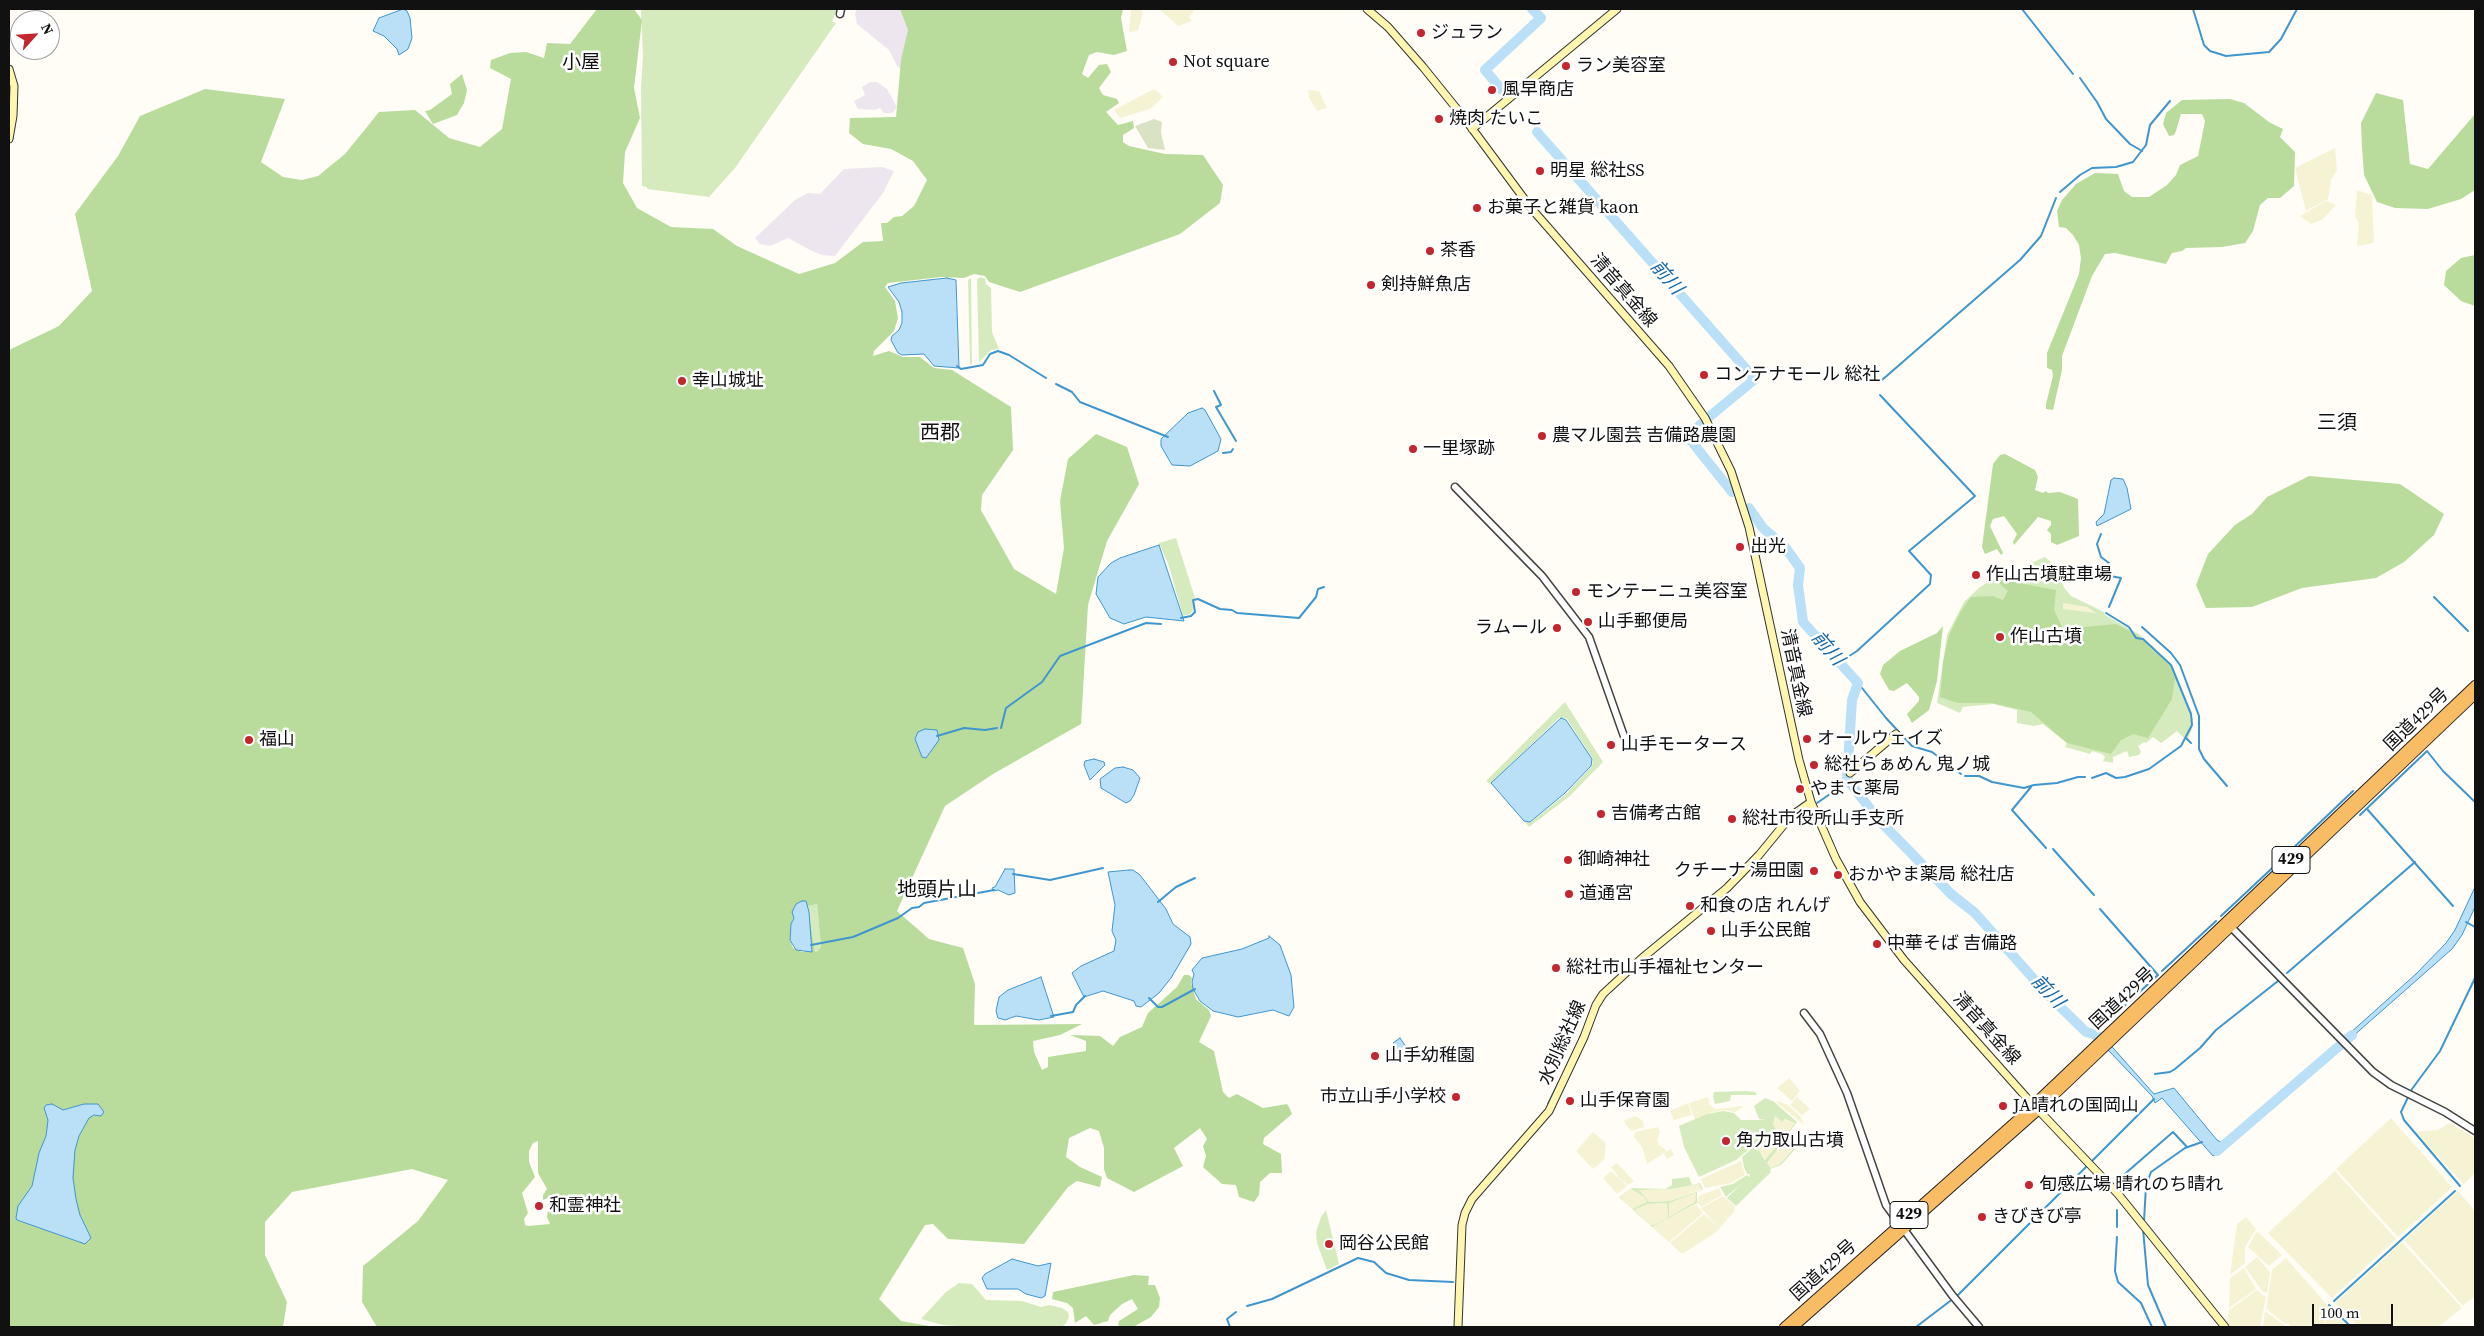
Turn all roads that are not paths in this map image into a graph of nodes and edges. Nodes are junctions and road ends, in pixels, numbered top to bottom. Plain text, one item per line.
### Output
1 (1367, 9) edge
2 (1617, 9) edge
3 (9, 69) edge
4 (1472, 129) junction
5 (9, 139) edge
6 (1455, 487) dead end
7 (2475, 685) edge
8 (2475, 695) edge
9 (1896, 734) dead end
10 (1626, 742) dead end
11 (1850, 773) dead end
12 (1811, 802) junction
13 (2232, 928) junction
14 (1804, 1013) dead end
15 (2109, 1038) junction
16 (2098, 1048) junction
17 (2032, 1103) junction
18 (2039, 1110) junction
19 (2475, 1132) edge
20 (1899, 1224) junction
21 (1904, 1231) junction
22 (1458, 1327) edge
23 (1784, 1327) edge
24 (1794, 1327) edge
25 (1979, 1327) edge
26 (2225, 1327) edge

1 - 4 main road, 清音真金線
2 - 4 main road
3 - 5 main road
4 - 12 main road, 清音真金線
6 - 10 street
7 - 15 highway, 国道429号 / 429
8 - 13 highway, 国道429号 / 429
9 - 11 main road
12 - 17 main road, 清音真金線
12 - 22 main road, 水別総社線
13 - 15 highway, 国道429号 / 429
13 - 19 street
14 - 20 street
15 - 16 highway, 国道429号 / 429
16 - 17 highway, 国道429号 / 429
16 - 18 highway, 国道429号 / 429
17 - 18 main road, 清音真金線
17 - 20 highway, 国道429号 / 429
18 - 21 highway, 国道429号 / 429
18 - 26 main road, 清音真金線
20 - 21 street
20 - 23 highway, 国道429号 / 429
21 - 24 highway, 国道429号 / 429
21 - 25 street

